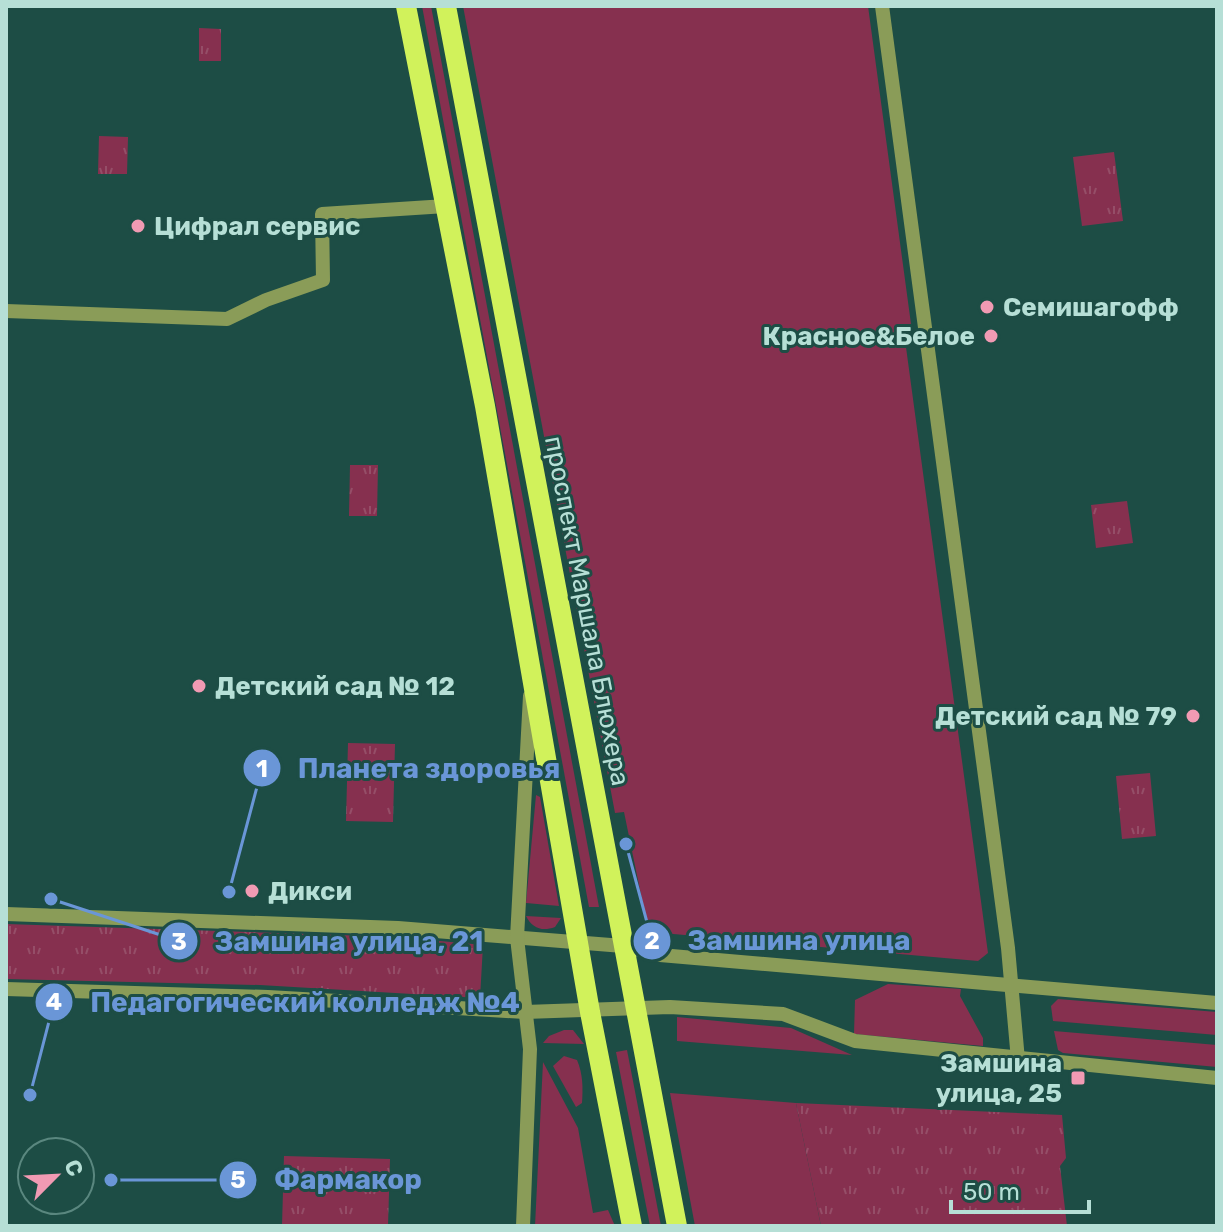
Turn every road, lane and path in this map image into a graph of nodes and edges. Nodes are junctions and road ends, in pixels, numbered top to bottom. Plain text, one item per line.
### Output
1 (406, 6) edge
2 (446, 6) edge
3 (882, 6) edge
4 (446, 206) junction
5 (6, 311) edge
6 (532, 669) junction
7 (6, 914) edge
8 (517, 938) junction
9 (579, 944) junction
10 (623, 946) junction
11 (1013, 985) junction
12 (6, 989) edge
13 (1217, 1003) edge
14 (633, 1007) junction
15 (525, 1012) junction
16 (590, 1012) junction
17 (1018, 1060) junction
18 (1217, 1078) edge
19 (523, 1226) edge
20 (632, 1226) edge
21 (677, 1226) edge

1 - 4 main road
2 - 10 main road, проспект Маршала Блюхера
3 - 11 street
4 - 5 street
4 - 6 main road
6 - 8 street
6 - 9 main road
7 - 8 street
8 - 9 street
8 - 15 street
9 - 10 street
9 - 16 main road
10 - 11 street
10 - 14 main road, проспект Маршала Блюхера
11 - 13 street
11 - 17 street
12 - 15 street
14 - 16 street
14 - 17 street
14 - 21 main road, проспект Маршала Блюхера
15 - 16 street
15 - 19 street
16 - 20 main road
17 - 18 street

